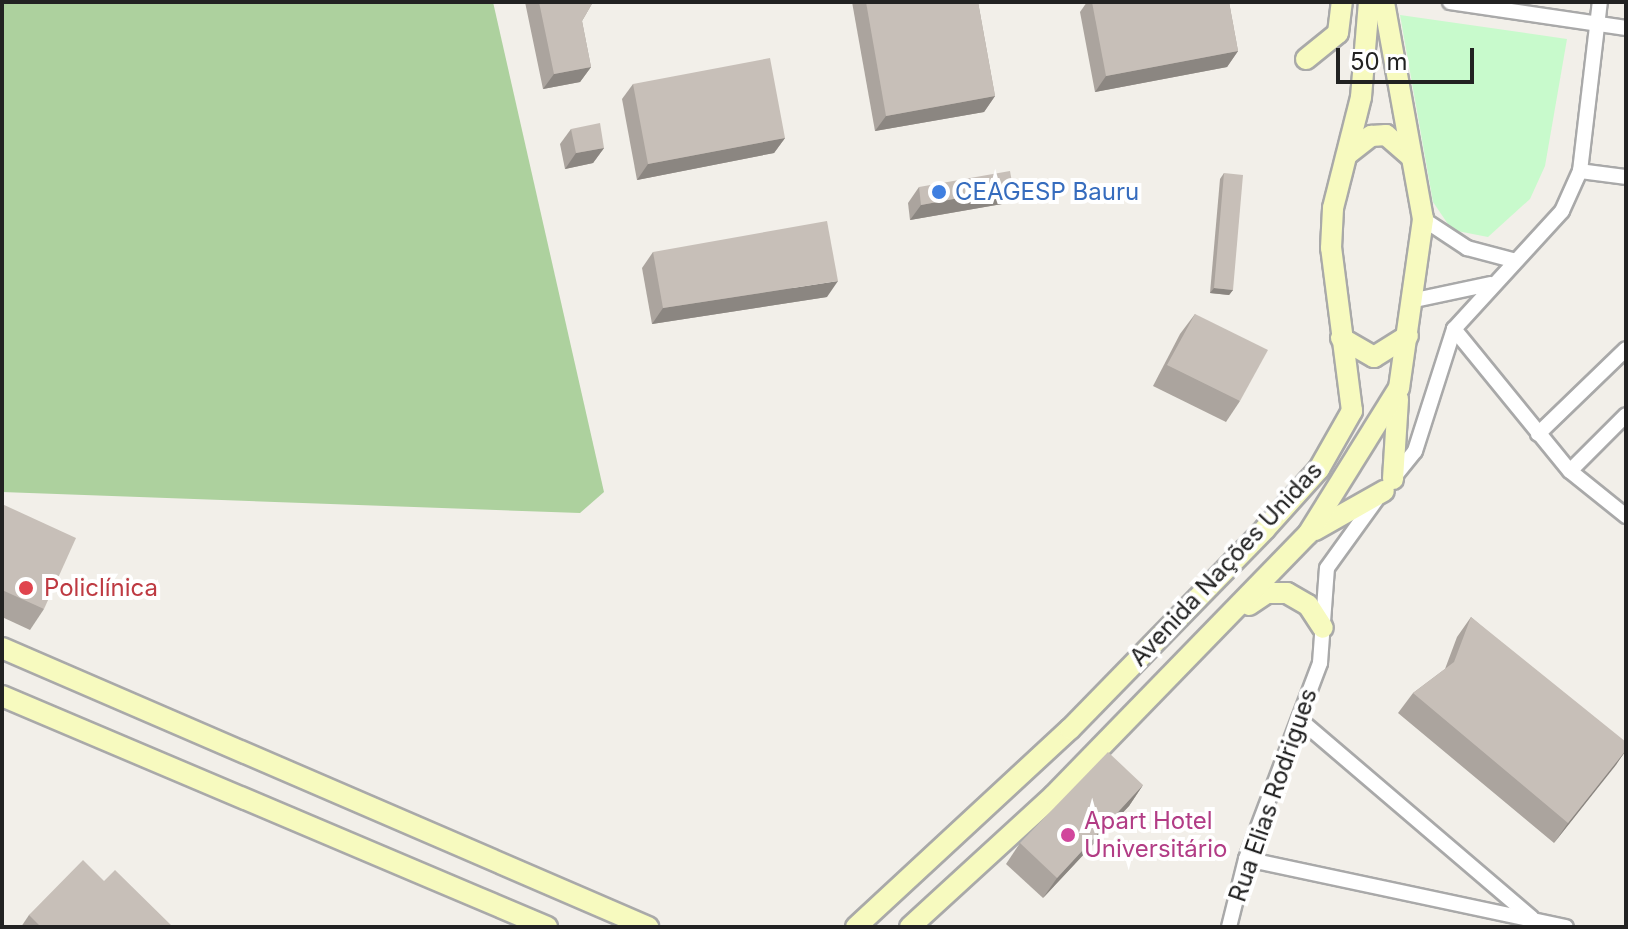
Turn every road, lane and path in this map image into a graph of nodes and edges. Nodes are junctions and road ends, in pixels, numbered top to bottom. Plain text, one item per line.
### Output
1 (1342, 2) edge
2 (1369, 2) edge
3 (1384, 2) edge
4 (1450, 2) edge
5 (1600, 2) edge
6 (1596, 23) junction
7 (1626, 28) edge
8 (1306, 59) dead end
9 (1349, 153) junction
10 (1580, 171) junction
11 (1626, 177) edge
12 (1420, 192) junction
13 (1423, 219) junction
14 (1512, 260) junction
15 (1490, 284) junction
16 (1415, 300) junction
17 (1454, 329) junction
18 (1408, 336) junction
19 (1341, 338) junction
20 (1626, 349) edge
21 (1399, 388) junction
22 (1626, 415) edge
23 (1538, 434) junction
24 (1570, 471) junction
25 (1388, 485) junction
26 (1626, 516) edge
27 (1308, 534) junction
28 (1222, 622) junction
29 (1323, 628) junction
30 (2, 648) edge
31 (2, 696) edge
32 (1299, 719) junction
33 (1246, 859) junction
34 (1535, 920) junction
35 (547, 927) edge
36 (648, 927) edge
37 (856, 927) edge
38 (910, 927) edge
39 (1229, 927) edge
40 (1566, 927) edge

1 - 8 main road
2 - 9 main road, Avenida Nações Unidas
3 - 12 main road, Avenida Nações Unidas
4 - 6 street
5 - 6 street
6 - 7 street
6 - 10 street
9 - 12 main road
9 - 19 main road, Avenida Nações Unidas
10 - 11 street
10 - 14 street
12 - 13 main road, Avenida Nações Unidas
13 - 14 street
13 - 16 main road, Avenida Nações Unidas
14 - 15 street
15 - 16 street
15 - 17 street
16 - 18 main road, Avenida Nações Unidas
17 - 23 street
17 - 25 street, Rua Elias Rodrigues
18 - 19 main road
18 - 21 main road, Avenida Nações Unidas
19 - 37 main road, Avenida Nações Unidas
20 - 23 street
21 - 25 main road
21 - 27 main road, Avenida Nações Unidas
22 - 24 street
23 - 24 street
24 - 26 street
25 - 27 main road
25 - 29 street, Rua Elias Rodrigues
27 - 28 main road, Avenida Nações Unidas
28 - 29 main road
28 - 38 main road, Avenida Nações Unidas
29 - 32 street, Rua Elias Rodrigues
30 - 36 main road
31 - 35 main road
32 - 33 street, Rua Elias Rodrigues
32 - 34 street
33 - 34 street
33 - 39 street, Rua Elias Rodrigues
34 - 40 street

